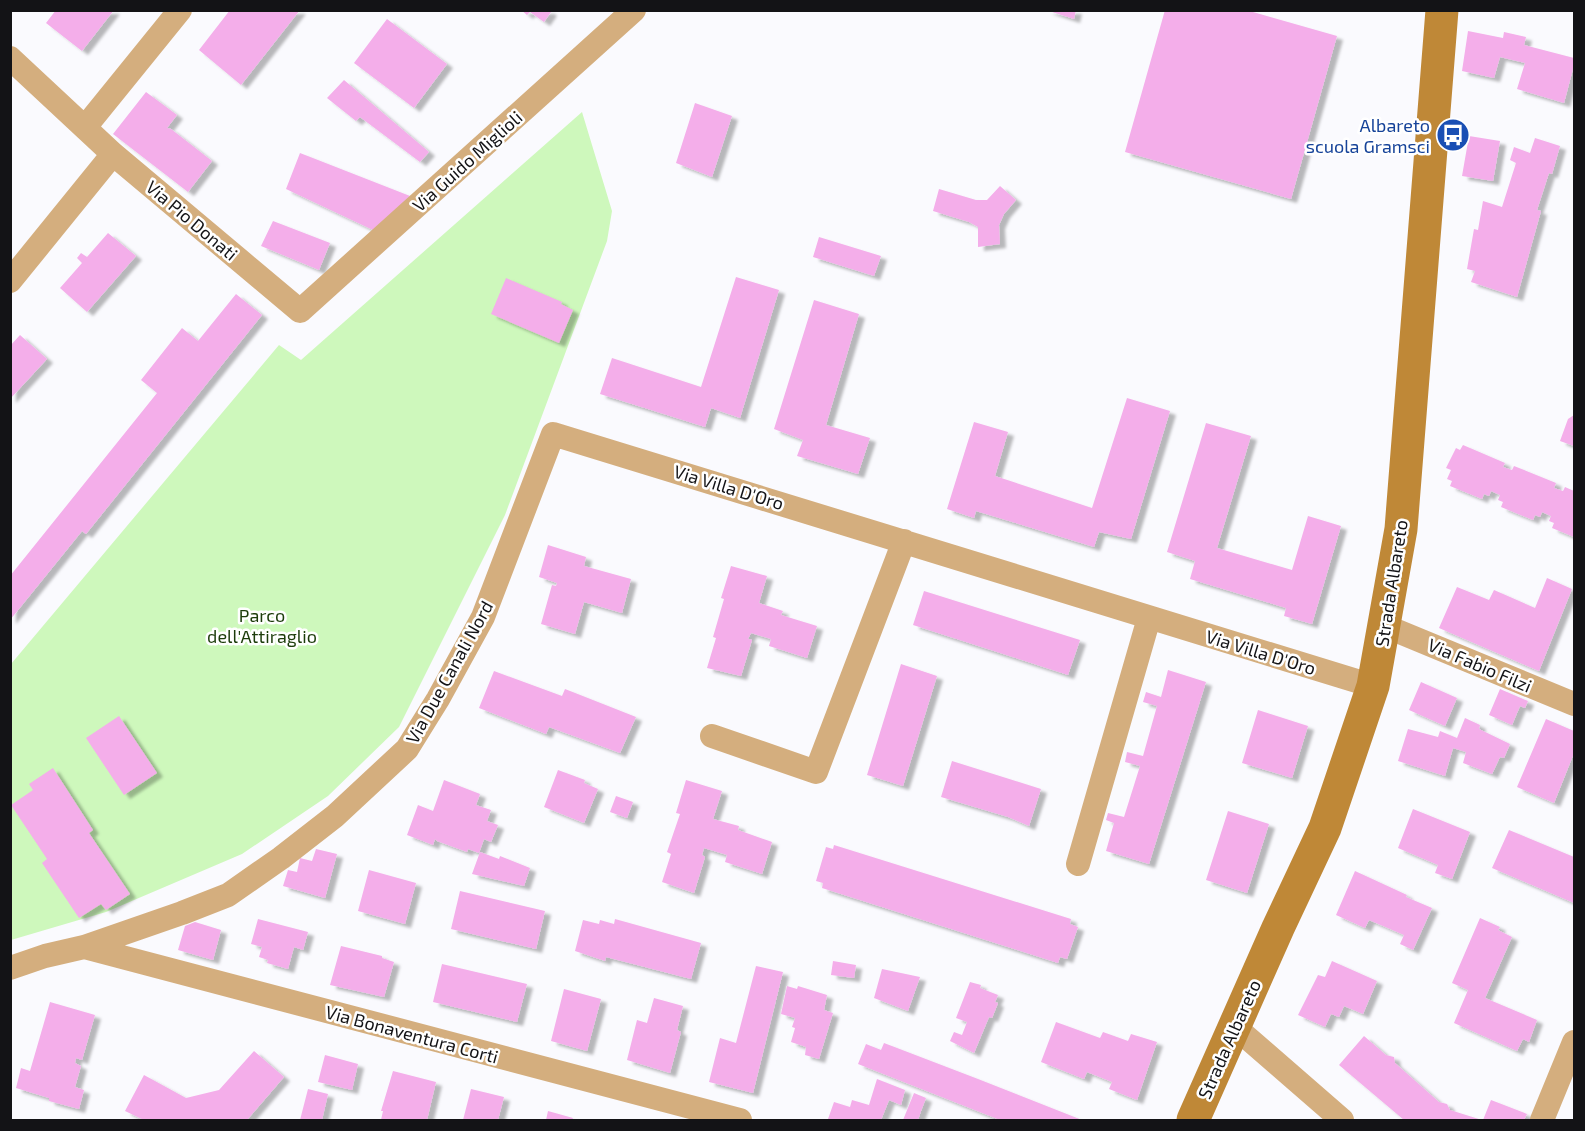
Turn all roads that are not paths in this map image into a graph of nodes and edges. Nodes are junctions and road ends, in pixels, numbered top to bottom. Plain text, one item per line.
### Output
1 (180, 10) edge
2 (634, 10) edge
3 (1442, 10) edge
4 (10, 58) edge
5 (86, 126) junction
6 (114, 154) junction
7 (10, 281) edge
8 (300, 311) joint
9 (553, 434) joint
10 (904, 540) junction
11 (1149, 618) junction
12 (1385, 626) junction
13 (1373, 686) junction
14 (1575, 704) edge
15 (712, 736) dead end
16 (1078, 864) dead end
17 (84, 947) junction
18 (10, 968) edge
19 (1235, 1027) junction
20 (1575, 1042) edge
21 (740, 1120) edge
22 (1193, 1120) edge
23 (1342, 1120) edge
24 (1542, 1120) edge

1 - 5 street
2 - 8 street, Via Guido Miglioli
3 - 12 street, Strada Albareto
4 - 5 street, Via Pio Donati
5 - 6 street, Via Pio Donati
6 - 7 street
6 - 8 street, Via Pio Donati
9 - 10 street, Via Villa D'Oro
9 - 17 street, Via Due Canali Nord
10 - 11 street, Via Villa D'Oro
10 - 15 street
11 - 13 street, Via Villa D'Oro
11 - 16 street
12 - 13 street, Strada Albareto
12 - 14 street, Via Fabio Filzi
13 - 19 street, Strada Albareto
17 - 18 street, Via Due Canali Nord
17 - 21 street, Via Bonaventura Corti
19 - 22 street, Strada Albareto
19 - 23 street
20 - 24 street

